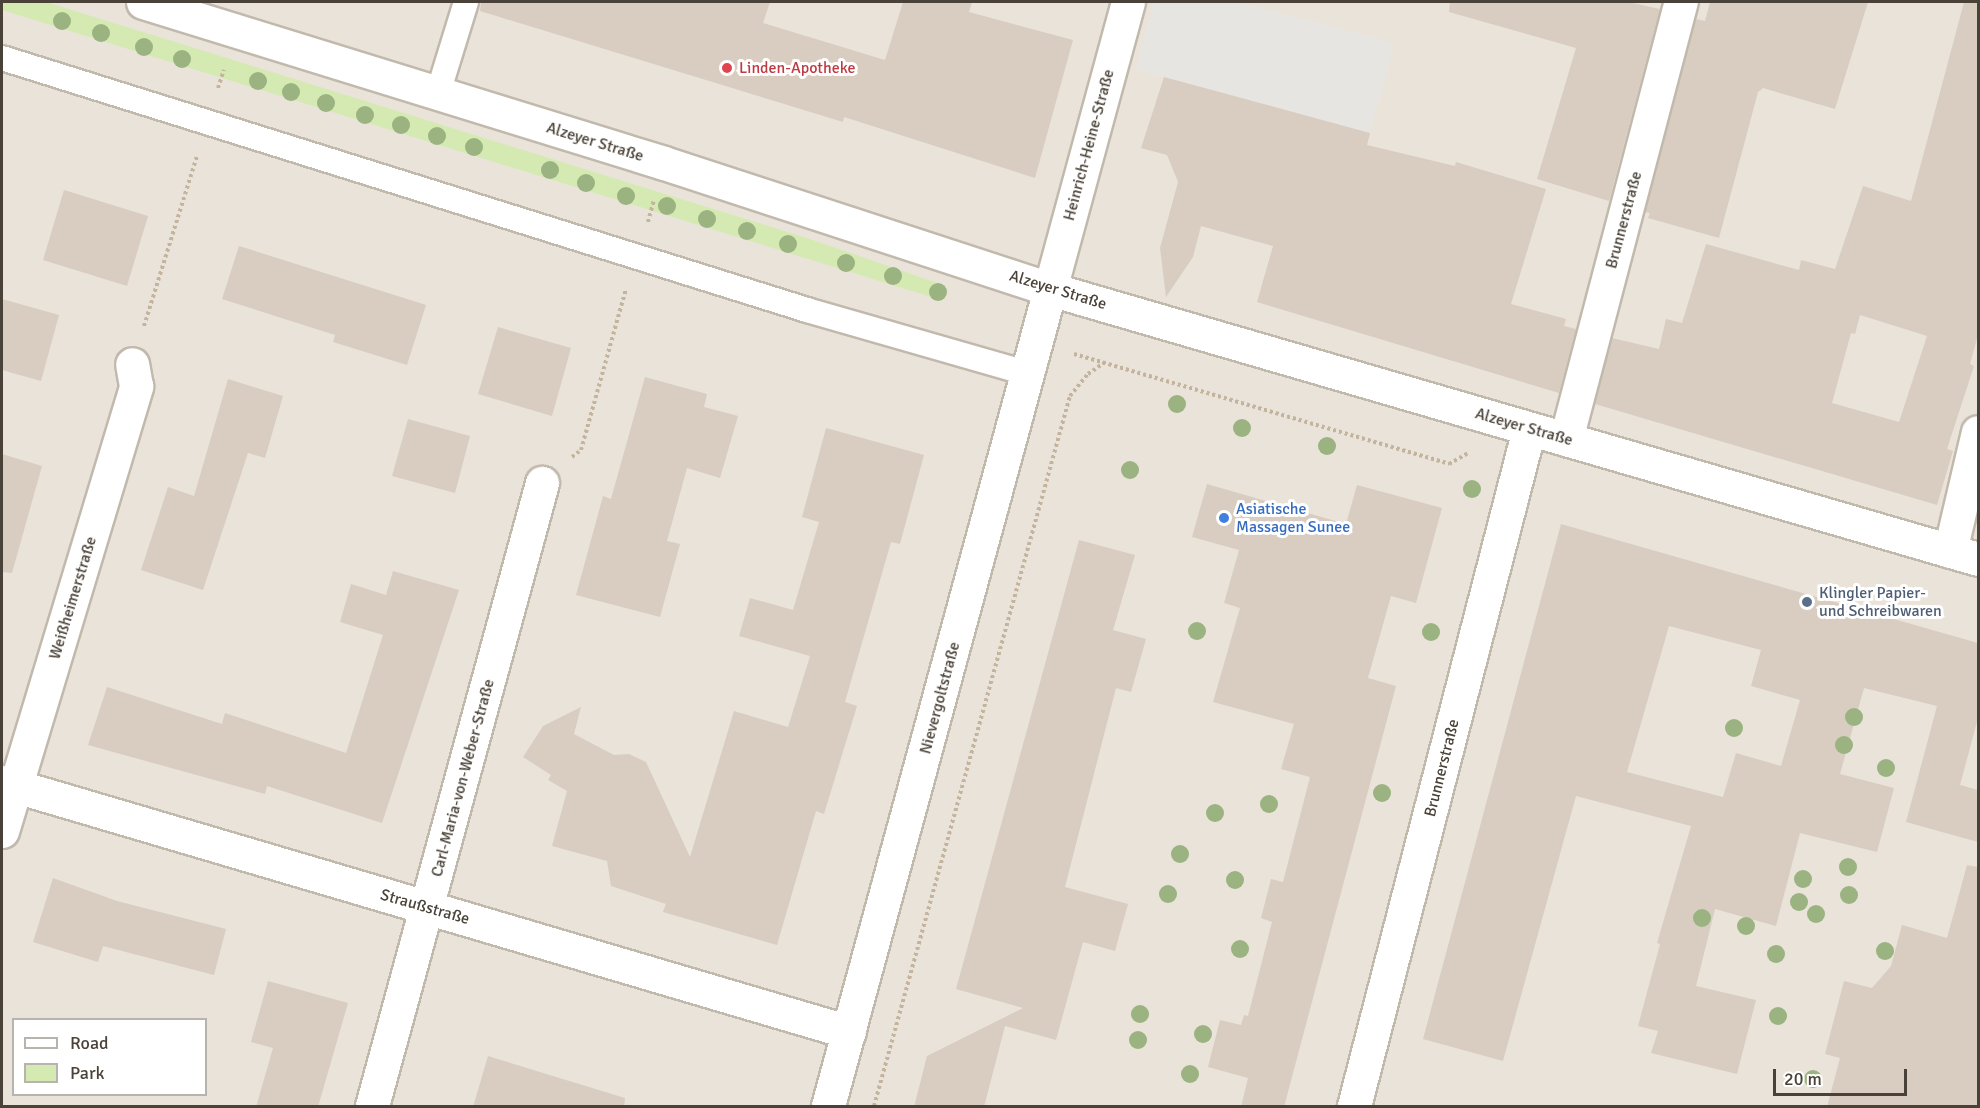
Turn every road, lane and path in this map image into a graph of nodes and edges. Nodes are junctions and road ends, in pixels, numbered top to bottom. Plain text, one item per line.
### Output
1 (143, 2) edge
2 (466, 2) edge
3 (1128, 2) edge
4 (1681, 2) edge
5 (236, 30) junction
6 (2, 58) edge
7 (438, 93) junction
8 (208, 122) junction
9 (664, 164) junction
10 (635, 256) junction
11 (1050, 289) junction
12 (132, 364) joint
13 (1027, 373) junction
14 (1525, 428) junction
15 (1978, 432) edge
16 (1566, 439) junction
17 (542, 483) joint
18 (1964, 555) edge
19 (9, 784) edge
20 (2, 831) edge
21 (428, 907) junction
22 (849, 1032) junction
23 (372, 1107) edge
24 (828, 1107) edge
25 (874, 1107) edge
26 (1354, 1107) edge

1 - 5 street, Alzeyer Straße
2 - 7 lane
3 - 11 street, Heinrich-Heine-Straße
4 - 16 street, Brunnerstraße
5 - 7 street, Alzeyer Straße
5 - 8 path
6 - 8 lane
7 - 9 street, Alzeyer Straße
8 - 10 lane
8 - 12 path
9 - 10 path
9 - 11 street, Alzeyer Straße
10 - 13 lane
10 - 17 path
11 - 13 street, Nievergoltstraße
11 - 14 street, Alzeyer Straße
12 - 19 street, Weißheimerstraße
13 - 22 street, Nievergoltstraße
14 - 16 street, Alzeyer Straße
14 - 25 path
14 - 26 street, Brunnerstraße
15 - 18 street
16 - 18 street, Alzeyer Straße
17 - 21 street, Carl-Maria-von-Weber-Straße
19 - 20 street, Weißheimerstraße
19 - 21 street, Straußstraße
21 - 22 street, Straußstraße
21 - 23 street, Carl-Maria-von-Weber-Straße
22 - 24 street, Nievergoltstraße

